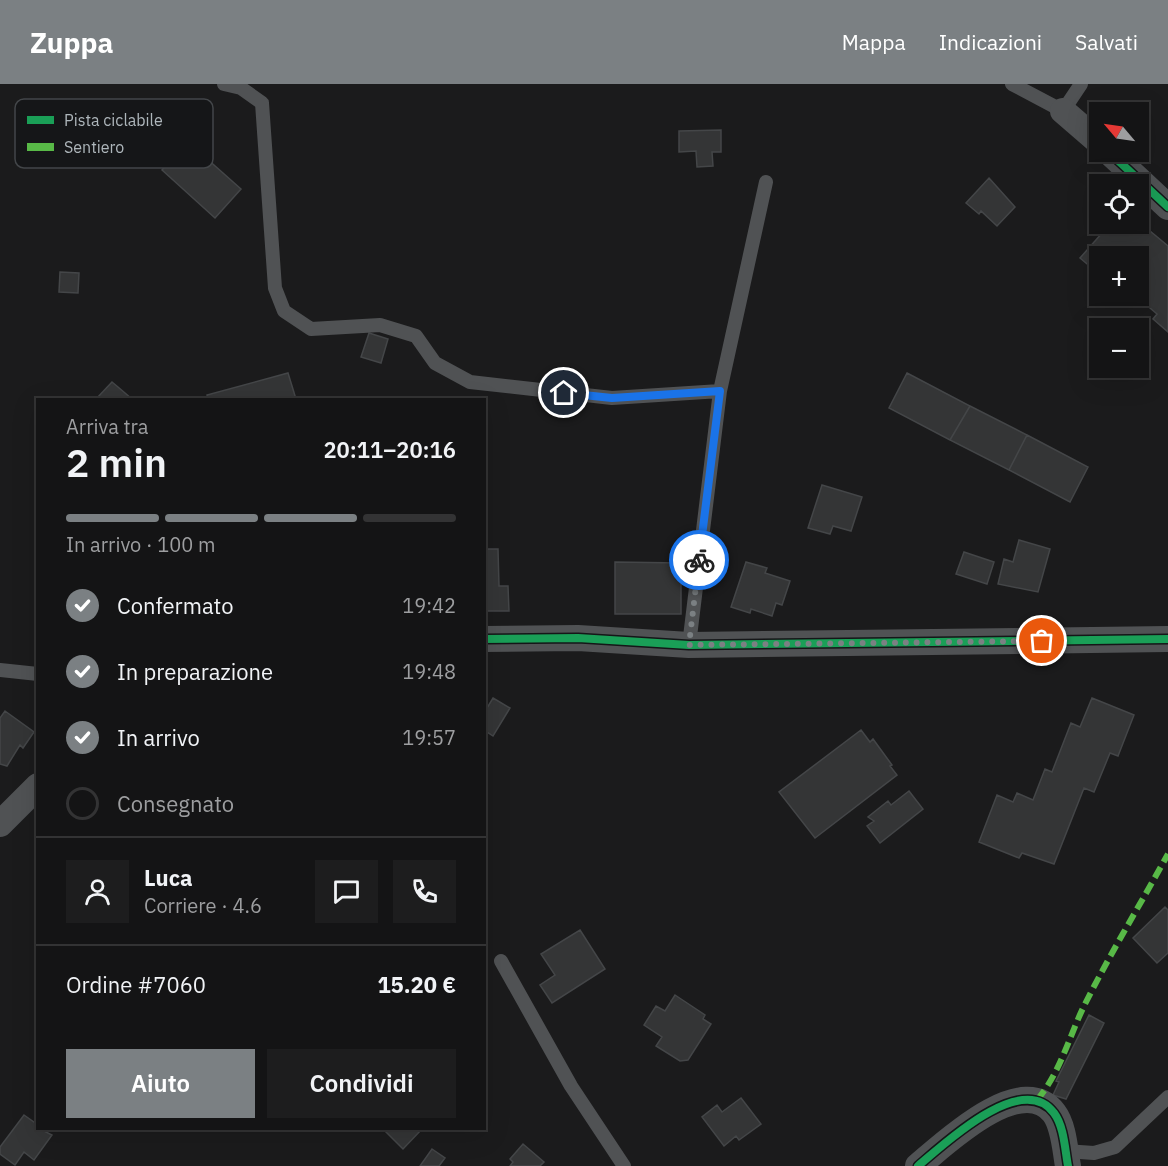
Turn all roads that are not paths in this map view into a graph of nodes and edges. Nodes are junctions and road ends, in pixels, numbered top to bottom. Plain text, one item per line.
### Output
1 (225, 84) edge
2 (1012, 84) edge
3 (1081, 84) edge
4 (1063, 111) junction
5 (1089, 133) edge
6 (1120, 162) edge
7 (766, 182) dead end
8 (1168, 207) edge
9 (720, 391) junction
10 (488, 637) edge
11 (1168, 639) edge
12 (689, 645) junction
13 (0, 670) edge
14 (36, 674) edge
15 (36, 788) edge
16 (0, 824) edge
17 (501, 961) dead end
18 (1168, 1097) edge
19 (1067, 1158) edge
20 (624, 1166) edge
21 (918, 1166) edge

1 - 9 lane
2 - 4 lane
3 - 4 lane
4 - 5 street
6 - 8 street
7 - 9 lane
9 - 12 lane
10 - 12 street
11 - 12 street
13 - 14 lane
15 - 16 street
17 - 20 lane
18 - 19 lane
19 - 21 street

